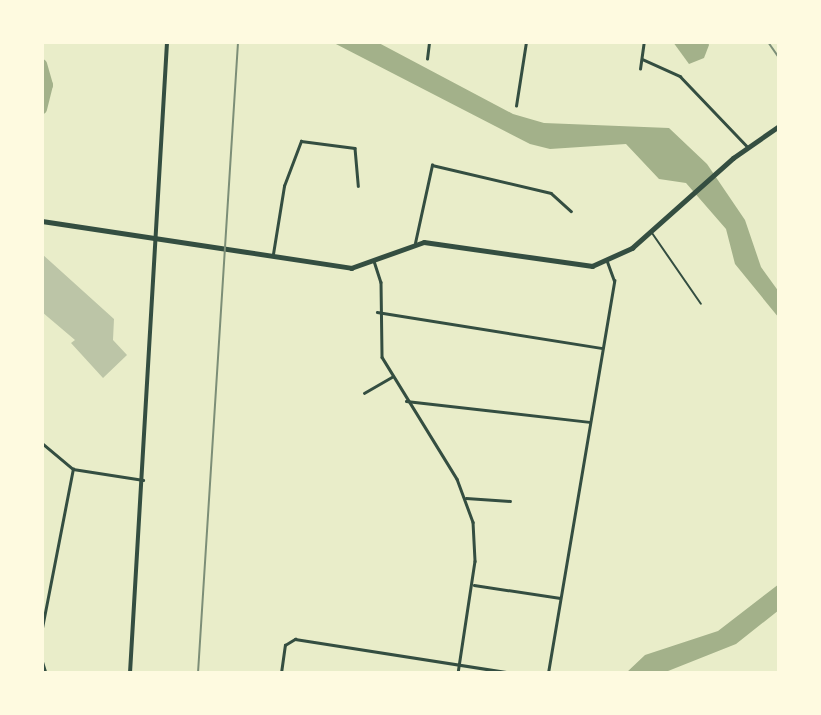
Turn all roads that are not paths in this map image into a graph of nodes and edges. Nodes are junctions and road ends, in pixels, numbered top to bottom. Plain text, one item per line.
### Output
1 (166, 42) edge
2 (429, 42) edge
3 (526, 42) edge
4 (644, 42) edge
5 (427, 59) dead end
6 (642, 59) junction
7 (640, 68) dead end
8 (516, 106) dead end
9 (779, 126) edge
10 (747, 146) junction
11 (358, 186) dead end
12 (571, 211) dead end
13 (42, 221) edge
14 (652, 233) junction
15 (157, 238) junction
16 (415, 243) junction
17 (273, 257) junction
18 (374, 261) junction
19 (607, 262) junction
20 (701, 304) dead end
21 (377, 312) junction
22 (602, 348) junction
23 (392, 377) junction
24 (364, 393) dead end
25 (406, 401) junction
26 (589, 422) junction
27 (42, 443) edge
28 (73, 469) junction
29 (143, 480) junction
30 (466, 498) junction
31 (510, 501) dead end
32 (472, 585) junction
33 (560, 598) junction
34 (42, 628) edge
35 (42, 660) edge
36 (460, 663) junction
37 (46, 673) edge
38 (130, 673) edge
39 (281, 673) edge
40 (458, 673) edge
41 (512, 673) edge
42 (548, 673) edge

1 - 15 street
2 - 5 street
3 - 8 street
4 - 6 street
6 - 7 street
6 - 10 street
9 - 10 main road
10 - 14 main road
11 - 17 street
12 - 16 street
13 - 15 main road
14 - 19 main road
14 - 20 lane
15 - 17 main road
15 - 29 street
16 - 18 main road
16 - 19 main road
17 - 18 main road
18 - 21 street
19 - 22 street
21 - 22 street
21 - 23 street
22 - 26 street
23 - 24 street
23 - 25 street
25 - 26 street
25 - 30 street
26 - 33 street
27 - 28 street
28 - 29 street
28 - 34 street
29 - 38 street
30 - 31 street
30 - 32 street
32 - 33 street
32 - 36 street
33 - 42 street
35 - 37 street
36 - 39 street
36 - 40 street
36 - 41 street

